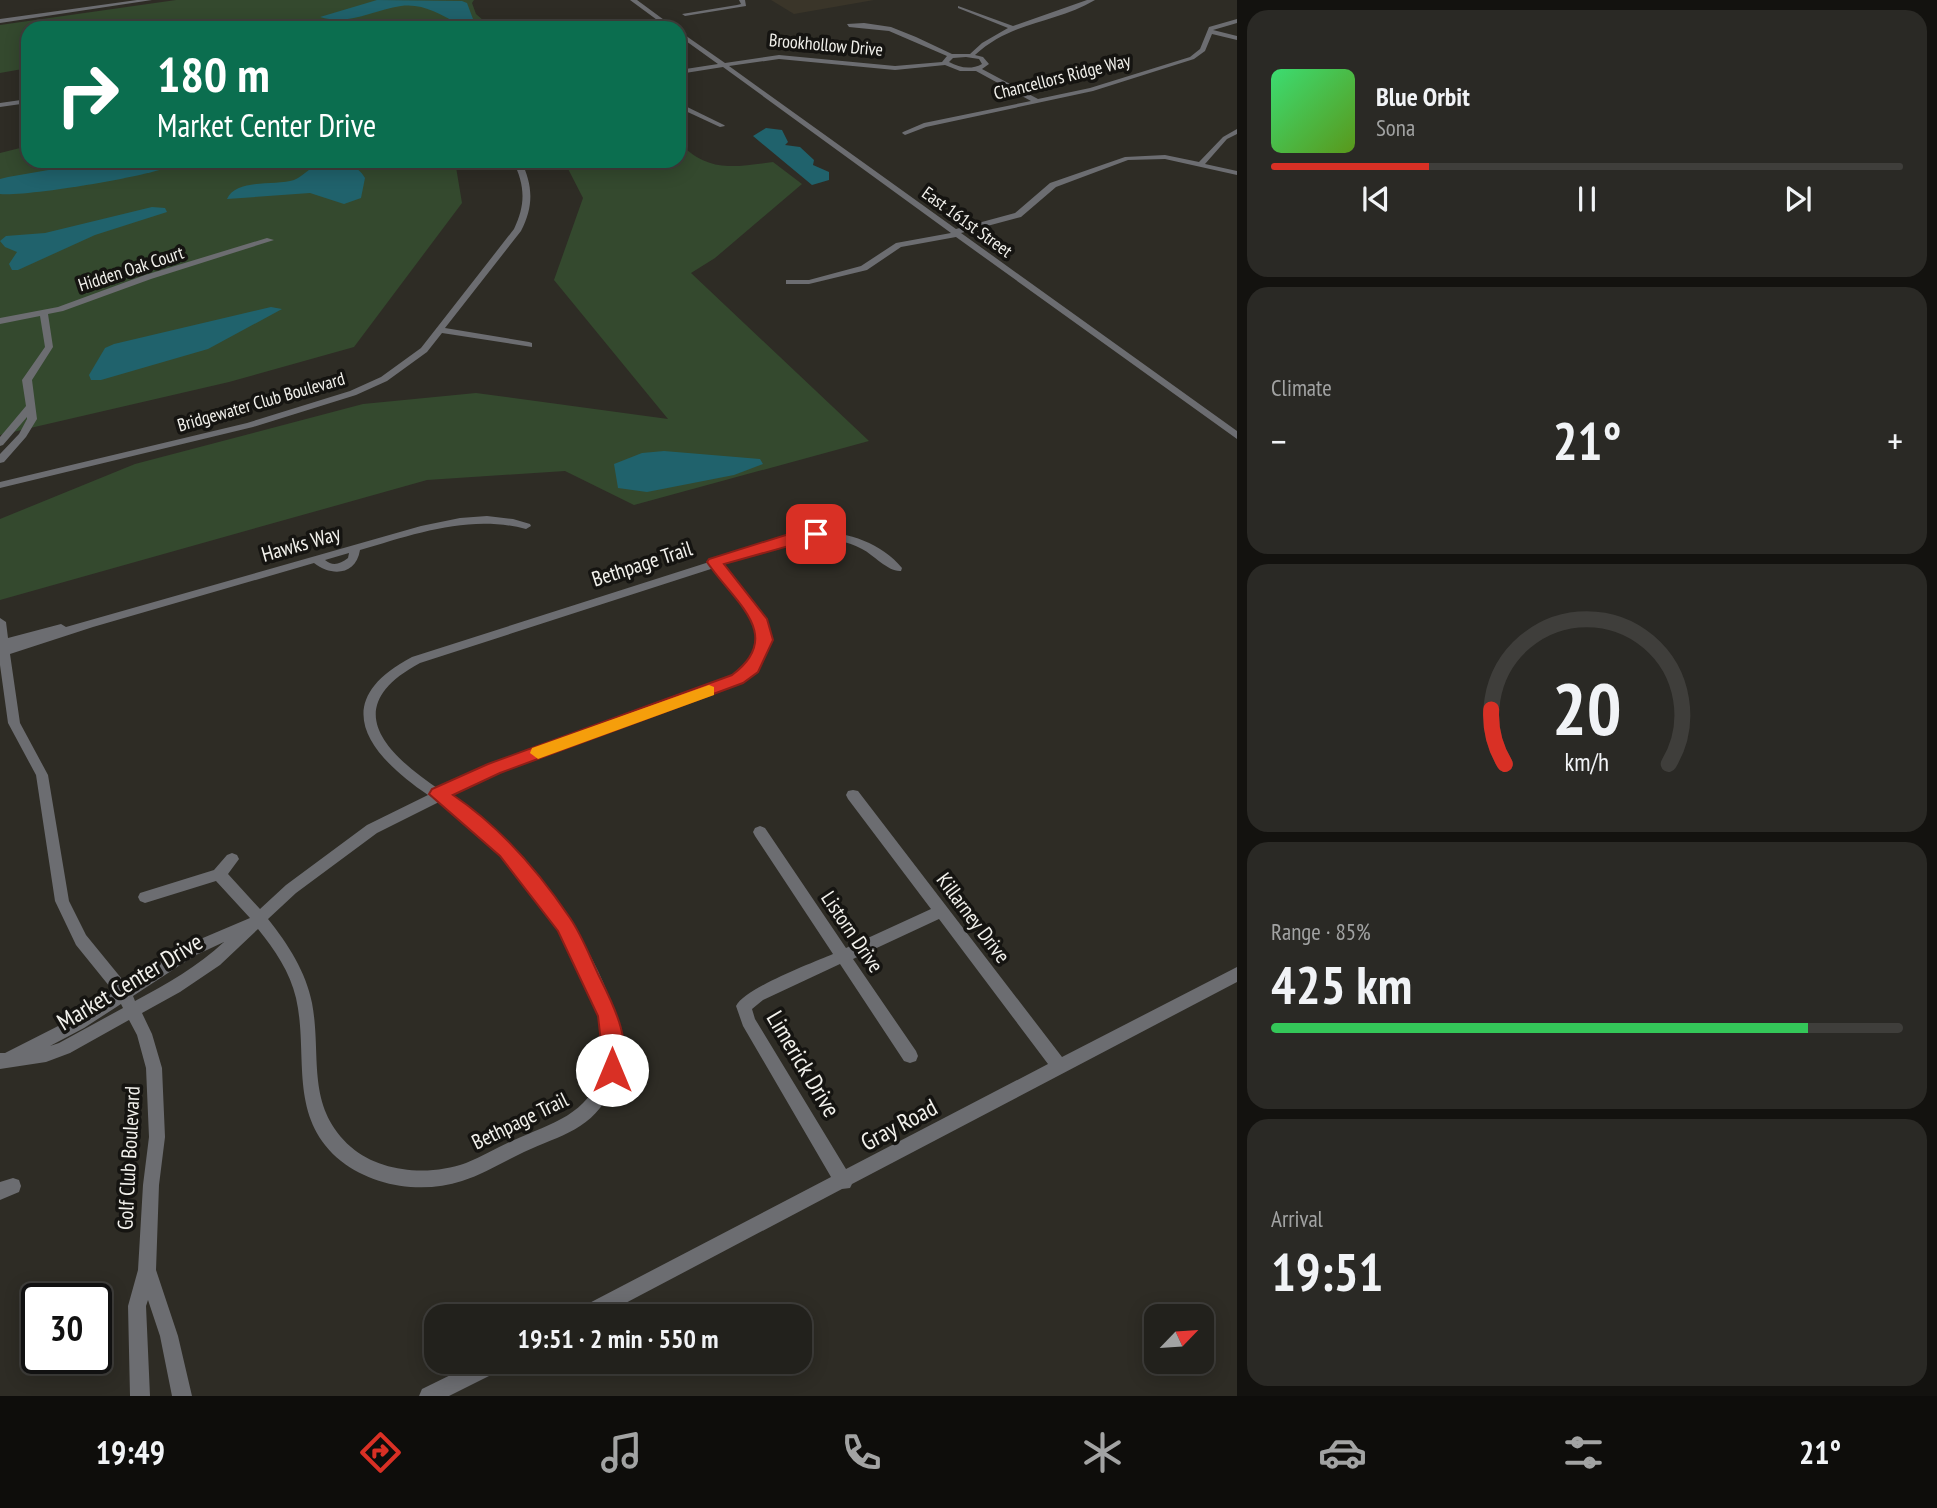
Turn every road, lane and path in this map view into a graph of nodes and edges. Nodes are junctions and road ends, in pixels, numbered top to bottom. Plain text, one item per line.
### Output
1 (149, 0) edge
2 (633, 0) edge
3 (742, 0) edge
4 (1092, 0) edge
5 (1063, 4) dead end
6 (960, 7) dead end
7 (1072, 7) junction
8 (685, 14) dead end
9 (0, 21) edge
10 (662, 21) edge
11 (1237, 21) edge
12 (849, 25) dead end
13 (1013, 28) junction
14 (1237, 28) edge
15 (1212, 32) junction
16 (686, 38) edge
17 (1237, 38) edge
18 (971, 55) junction
19 (951, 56) junction
20 (720, 62) junction
21 (946, 64) junction
22 (686, 65) edge
23 (933, 65) joint
24 (978, 69) junction
25 (686, 70) edge
26 (1037, 101) junction
27 (21, 102) edge
28 (0, 105) edge
29 (686, 109) edge
30 (722, 125) dead end
31 (1237, 131) edge
32 (905, 133) dead end
33 (1200, 164) junction
34 (521, 168) edge
35 (1237, 173) edge
36 (955, 232) junction
37 (270, 240) dead end
38 (789, 282) dead end
39 (44, 313) junction
40 (0, 321) edge
41 (439, 330) junction
42 (529, 345) dead end
43 (1237, 436) edge
44 (4, 443) edge
45 (0, 460) edge
46 (0, 485) edge
47 (526, 526) dead end
48 (715, 562) junction
49 (897, 568) dead end
50 (0, 622) edge
51 (2, 648) edge
52 (438, 794) junction
53 (853, 795) dead end
54 (760, 832) dead end
55 (232, 859) dead end
56 (219, 874) junction
57 (145, 897) dead end
58 (942, 911) junction
59 (259, 918) junction
60 (842, 956) junction
61 (177, 958) junction
62 (1237, 974) edge
63 (189, 977) junction
64 (123, 992) junction
65 (133, 1010) junction
66 (910, 1056) dead end
67 (6, 1060) edge
68 (1060, 1067) junction
69 (844, 1182) junction
70 (147, 1270) junction
71 (605, 1304) edge
72 (472, 1374) edge
73 (140, 1396) edge
74 (183, 1396) edge
75 (429, 1396) edge

1 - 9 street
2 - 10 street
3 - 8 street
4 - 7 street
5 - 7 street
6 - 13 street
7 - 13 street
11 - 15 street, Chancellors Ridge Way
12 - 19 street
13 - 18 street
14 - 15 street
15 - 17 street
15 - 26 street, Chancellors Ridge Way
16 - 20 street, East 161st Street
18 - 19 street
18 - 24 street
19 - 21 street
20 - 22 street
20 - 23 street, Brookhollow Drive
20 - 25 street
20 - 36 street, East 161st Street
21 - 23 street, Brookhollow Drive
21 - 24 street, Brookhollow Drive
24 - 26 street
26 - 32 street, Chancellors Ridge Way
27 - 28 street
29 - 30 street
31 - 33 street
33 - 35 street
33 - 36 street
34 - 41 street, Bridgewater Club Boulevard
36 - 38 street
36 - 43 street, East 161st Street
37 - 39 street, Hidden Oak Court
39 - 40 street, Hidden Oak Court
39 - 44 street
41 - 42 street
41 - 46 street, Bridgewater Club Boulevard
44 - 45 street
47 - 51 street, Hawks Way
48 - 49 street, Bethpage Trail
48 - 52 street, Market Center Drive
48 - 52 street, Bethpage Trail
50 - 51 street, Golf Club Boulevard
51 - 64 street, Golf Club Boulevard
52 - 59 street, Market Center Drive
52 - 59 street, Bethpage Trail
53 - 58 street, Killarney Drive
54 - 60 street, Listorn Drive
55 - 56 street
56 - 57 street
56 - 59 street, Bethpage Trail
58 - 60 street
58 - 68 street, Killarney Drive
59 - 61 street, Market Center Drive
59 - 63 street, Market Center Drive
60 - 66 street, Listorn Drive
60 - 69 street, Limerick Drive
61 - 63 street
61 - 64 street, Market Center Drive
62 - 68 street, Gray Road
63 - 65 street, Market Center Drive
64 - 65 street, Golf Club Boulevard
64 - 67 street, Market Center Drive
65 - 67 street, Market Center Drive
65 - 70 street, Golf Club Boulevard
68 - 69 street, Gray Road
69 - 71 street, Gray Road
70 - 73 street, Golf Club Boulevard
70 - 74 street, Golf Club Boulevard
72 - 75 street

